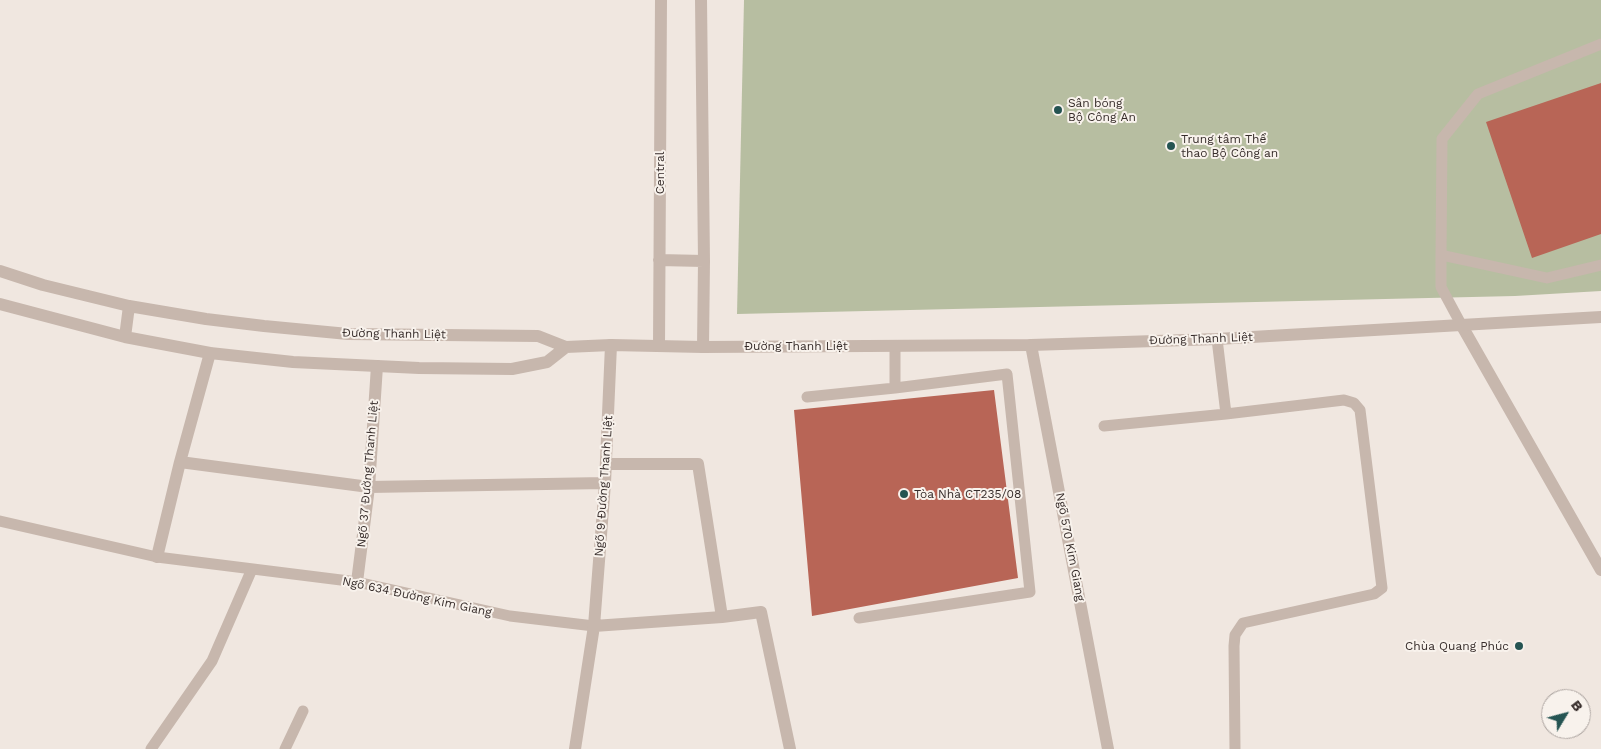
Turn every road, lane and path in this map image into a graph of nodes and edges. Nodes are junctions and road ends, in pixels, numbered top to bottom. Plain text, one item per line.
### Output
1 (661, 0) edge
2 (701, 0) edge
3 (1601, 44) edge
4 (1442, 255) junction
5 (659, 260) junction
6 (704, 261) junction
7 (1601, 264) edge
8 (0, 271) edge
9 (0, 304) edge
10 (129, 306) junction
11 (1601, 317) edge
12 (1462, 326) junction
13 (125, 337) junction
14 (1217, 339) junction
15 (611, 345) junction
16 (659, 345) junction
17 (1031, 345) junction
18 (894, 346) junction
19 (566, 347) junction
20 (703, 347) junction
21 (210, 353) junction
22 (377, 366) junction
23 (895, 388) junction
24 (808, 397) dead end
25 (1226, 414) junction
26 (1104, 426) dead end
27 (180, 462) junction
28 (606, 464) junction
29 (605, 483) junction
30 (369, 487) junction
31 (0, 521) edge
32 (157, 556) junction
33 (252, 569) junction
34 (1601, 570) edge
35 (357, 582) junction
36 (722, 617) junction
37 (859, 618) dead end
38 (594, 626) junction
39 (303, 711) dead end
40 (151, 749) edge
41 (285, 749) edge
42 (575, 749) edge
43 (790, 749) edge
44 (1108, 749) edge
45 (1235, 749) edge

1 - 5 street, Central
2 - 6 street
3 - 4 lane
4 - 7 lane
4 - 12 lane
5 - 6 street
5 - 16 street, Central
6 - 20 street
8 - 10 street, Đường Thanh Liệt
9 - 13 street
10 - 13 street
10 - 19 street, Đường Thanh Liệt
11 - 12 street, Đường Thanh Liệt
12 - 14 street, Đường Thanh Liệt
12 - 34 street
13 - 21 street
14 - 17 street, Đường Thanh Liệt
14 - 25 lane
15 - 16 street, Đường Thanh Liệt
15 - 19 street, Đường Thanh Liệt
15 - 28 street, Ngõ 9 Đường Thanh Liệt
16 - 20 street, Đường Thanh Liệt
17 - 18 street, Đường Thanh Liệt
17 - 44 street, Ngõ 570 Kim Giang
18 - 20 street, Đường Thanh Liệt
18 - 23 lane
19 - 22 street
21 - 22 street
21 - 27 street
22 - 30 street, Ngõ 37 Đường Thanh Liệt
23 - 24 lane
23 - 37 lane
25 - 26 lane
25 - 45 lane
27 - 30 street
27 - 32 street
28 - 29 street, Ngõ 9 Đường Thanh Liệt
28 - 36 street
29 - 30 street
29 - 38 street, Ngõ 9 Đường Thanh Liệt
30 - 35 street, Ngõ 37 Đường Thanh Liệt
31 - 32 lane, Ngõ 634 Đường Kim Giang
32 - 33 lane, Ngõ 634 Đường Kim Giang
33 - 35 lane, Ngõ 634 Đường Kim Giang
33 - 40 lane
35 - 38 lane, Ngõ 634 Đường Kim Giang
36 - 38 street
36 - 43 street
38 - 42 street
39 - 41 lane

